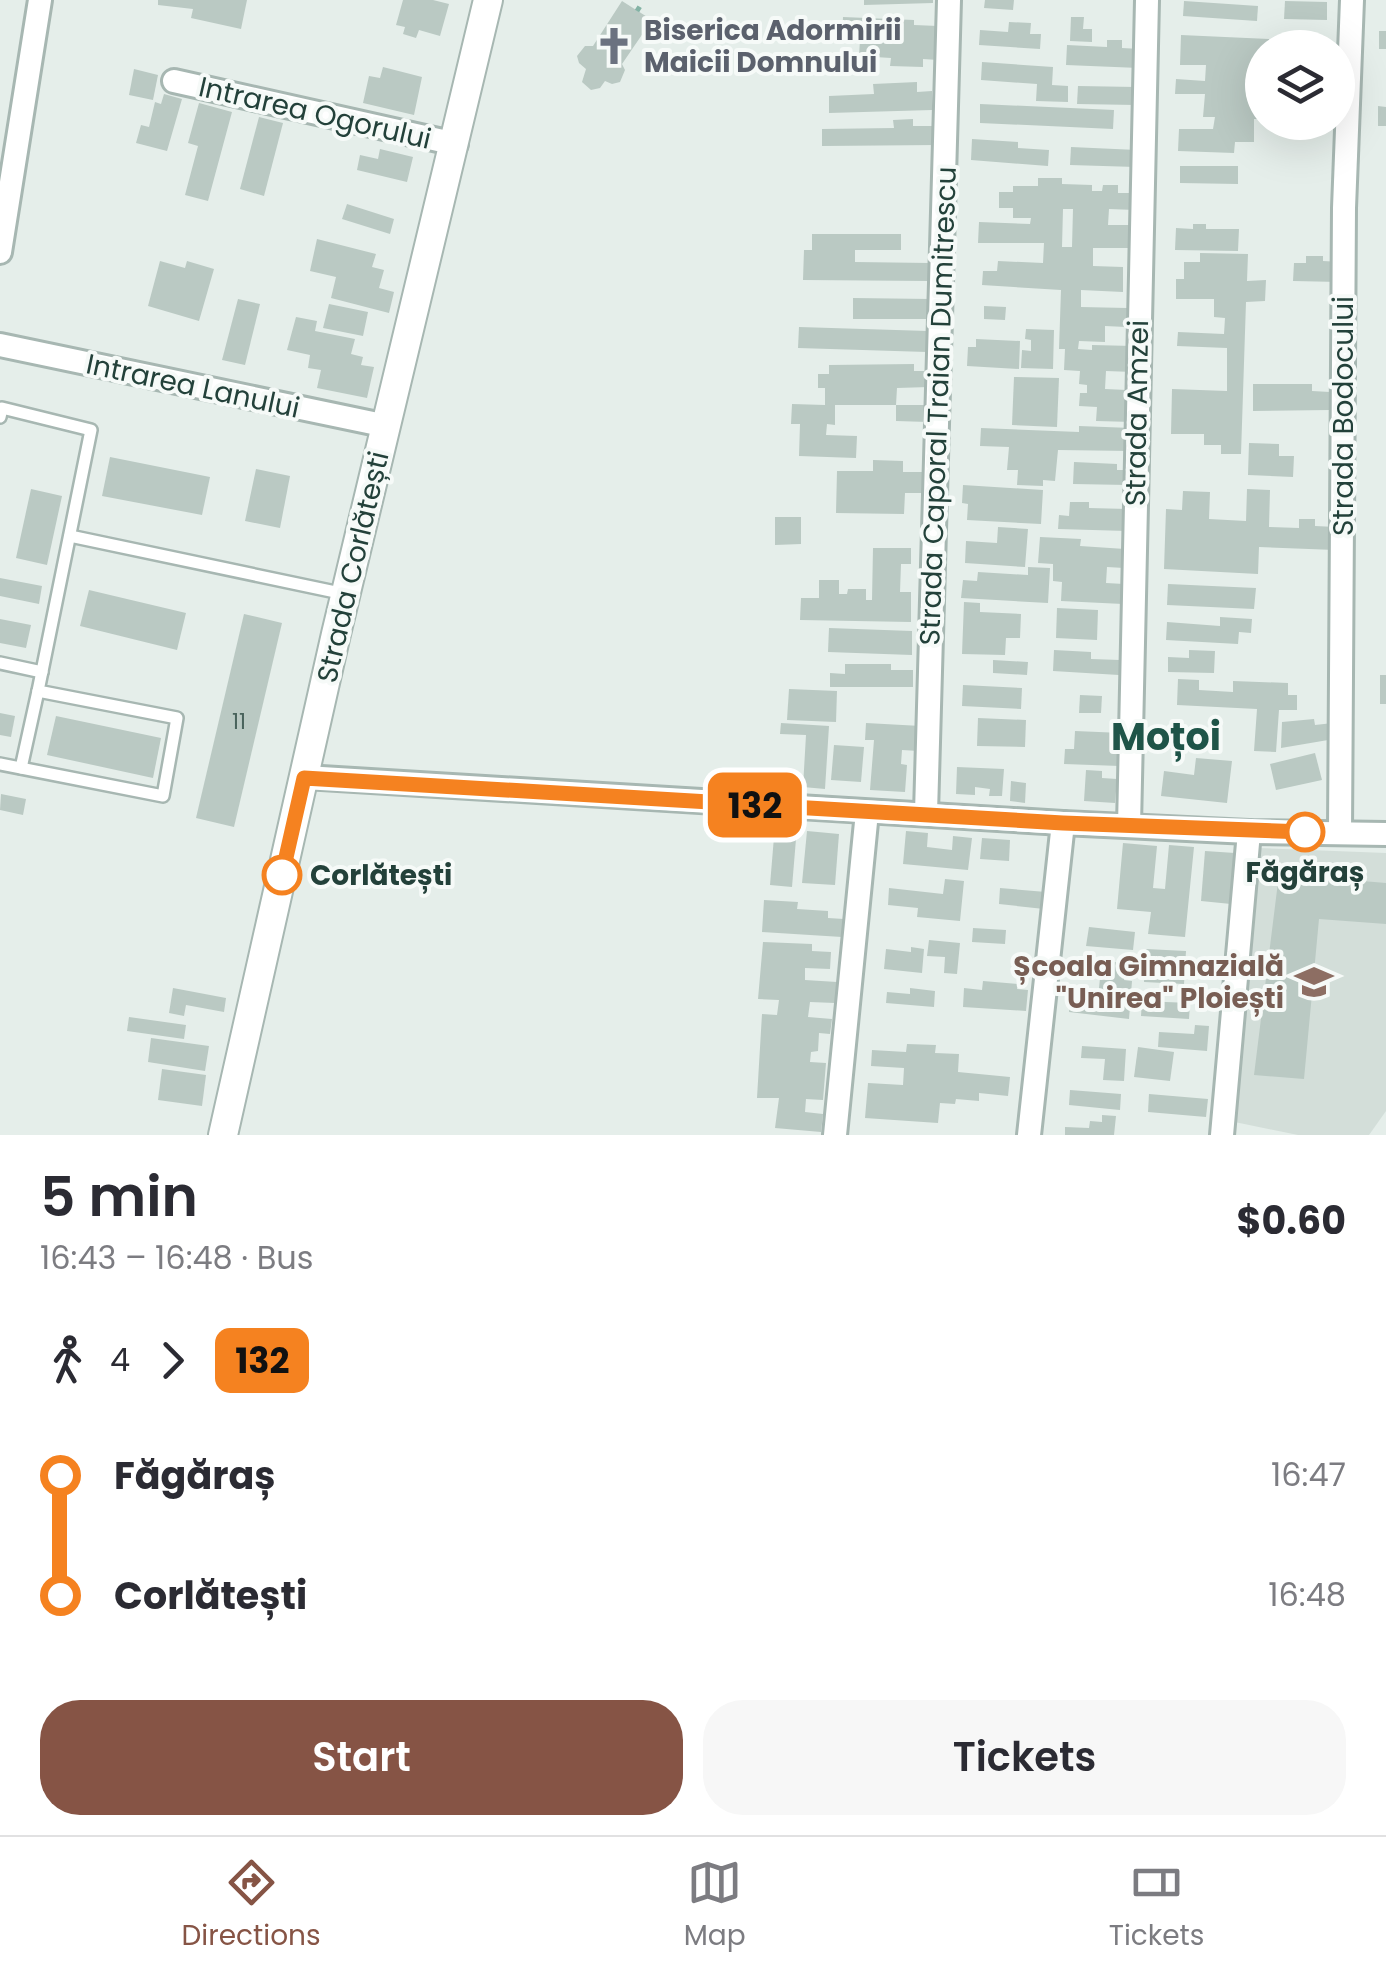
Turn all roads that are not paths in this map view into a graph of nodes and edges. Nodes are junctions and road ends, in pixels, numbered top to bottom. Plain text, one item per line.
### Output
1 (40, 0) edge
2 (488, 0) edge
3 (949, 0) edge
4 (1147, 0) edge
5 (1352, 0) edge
6 (174, 81) dead end
7 (456, 144) junction
8 (0, 252) edge
9 (0, 345) edge
10 (0, 417) edge
11 (387, 426) junction
12 (70, 536) junction
13 (347, 595) junction
14 (0, 663) edge
15 (42, 672) junction
16 (38, 690) junction
17 (0, 764) edge
18 (21, 768) junction
19 (304, 778) junction
20 (868, 812) junction
21 (926, 813) junction
22 (1063, 823) junction
23 (1130, 826) junction
24 (1249, 832) junction
25 (1340, 832) junction
26 (1386, 834) edge
27 (223, 1135) edge
28 (834, 1135) edge
29 (1029, 1135) edge
30 (1222, 1135) edge

1 - 8 street
2 - 7 street, Strada Corlătești
3 - 21 street, Strada Caporal Traian Dumitrescu
4 - 23 street, Strada Amzei
5 - 25 street, Strada Bodocului
6 - 7 street, Intrarea Ogorului
7 - 11 street, Strada Corlătești
9 - 11 street, Intrarea Lanului
10 - 12 lane
11 - 13 street, Strada Corlătești
12 - 13 lane
12 - 15 lane
13 - 19 street, Strada Corlătești
14 - 15 lane
15 - 16 lane
16 - 18 lane
16 - 18 lane
17 - 18 lane
19 - 20 street
19 - 27 street, Strada Corlătești
20 - 21 street
20 - 28 street
21 - 22 street
22 - 23 street
22 - 29 street
23 - 24 street
24 - 25 street
24 - 30 street
25 - 26 street

